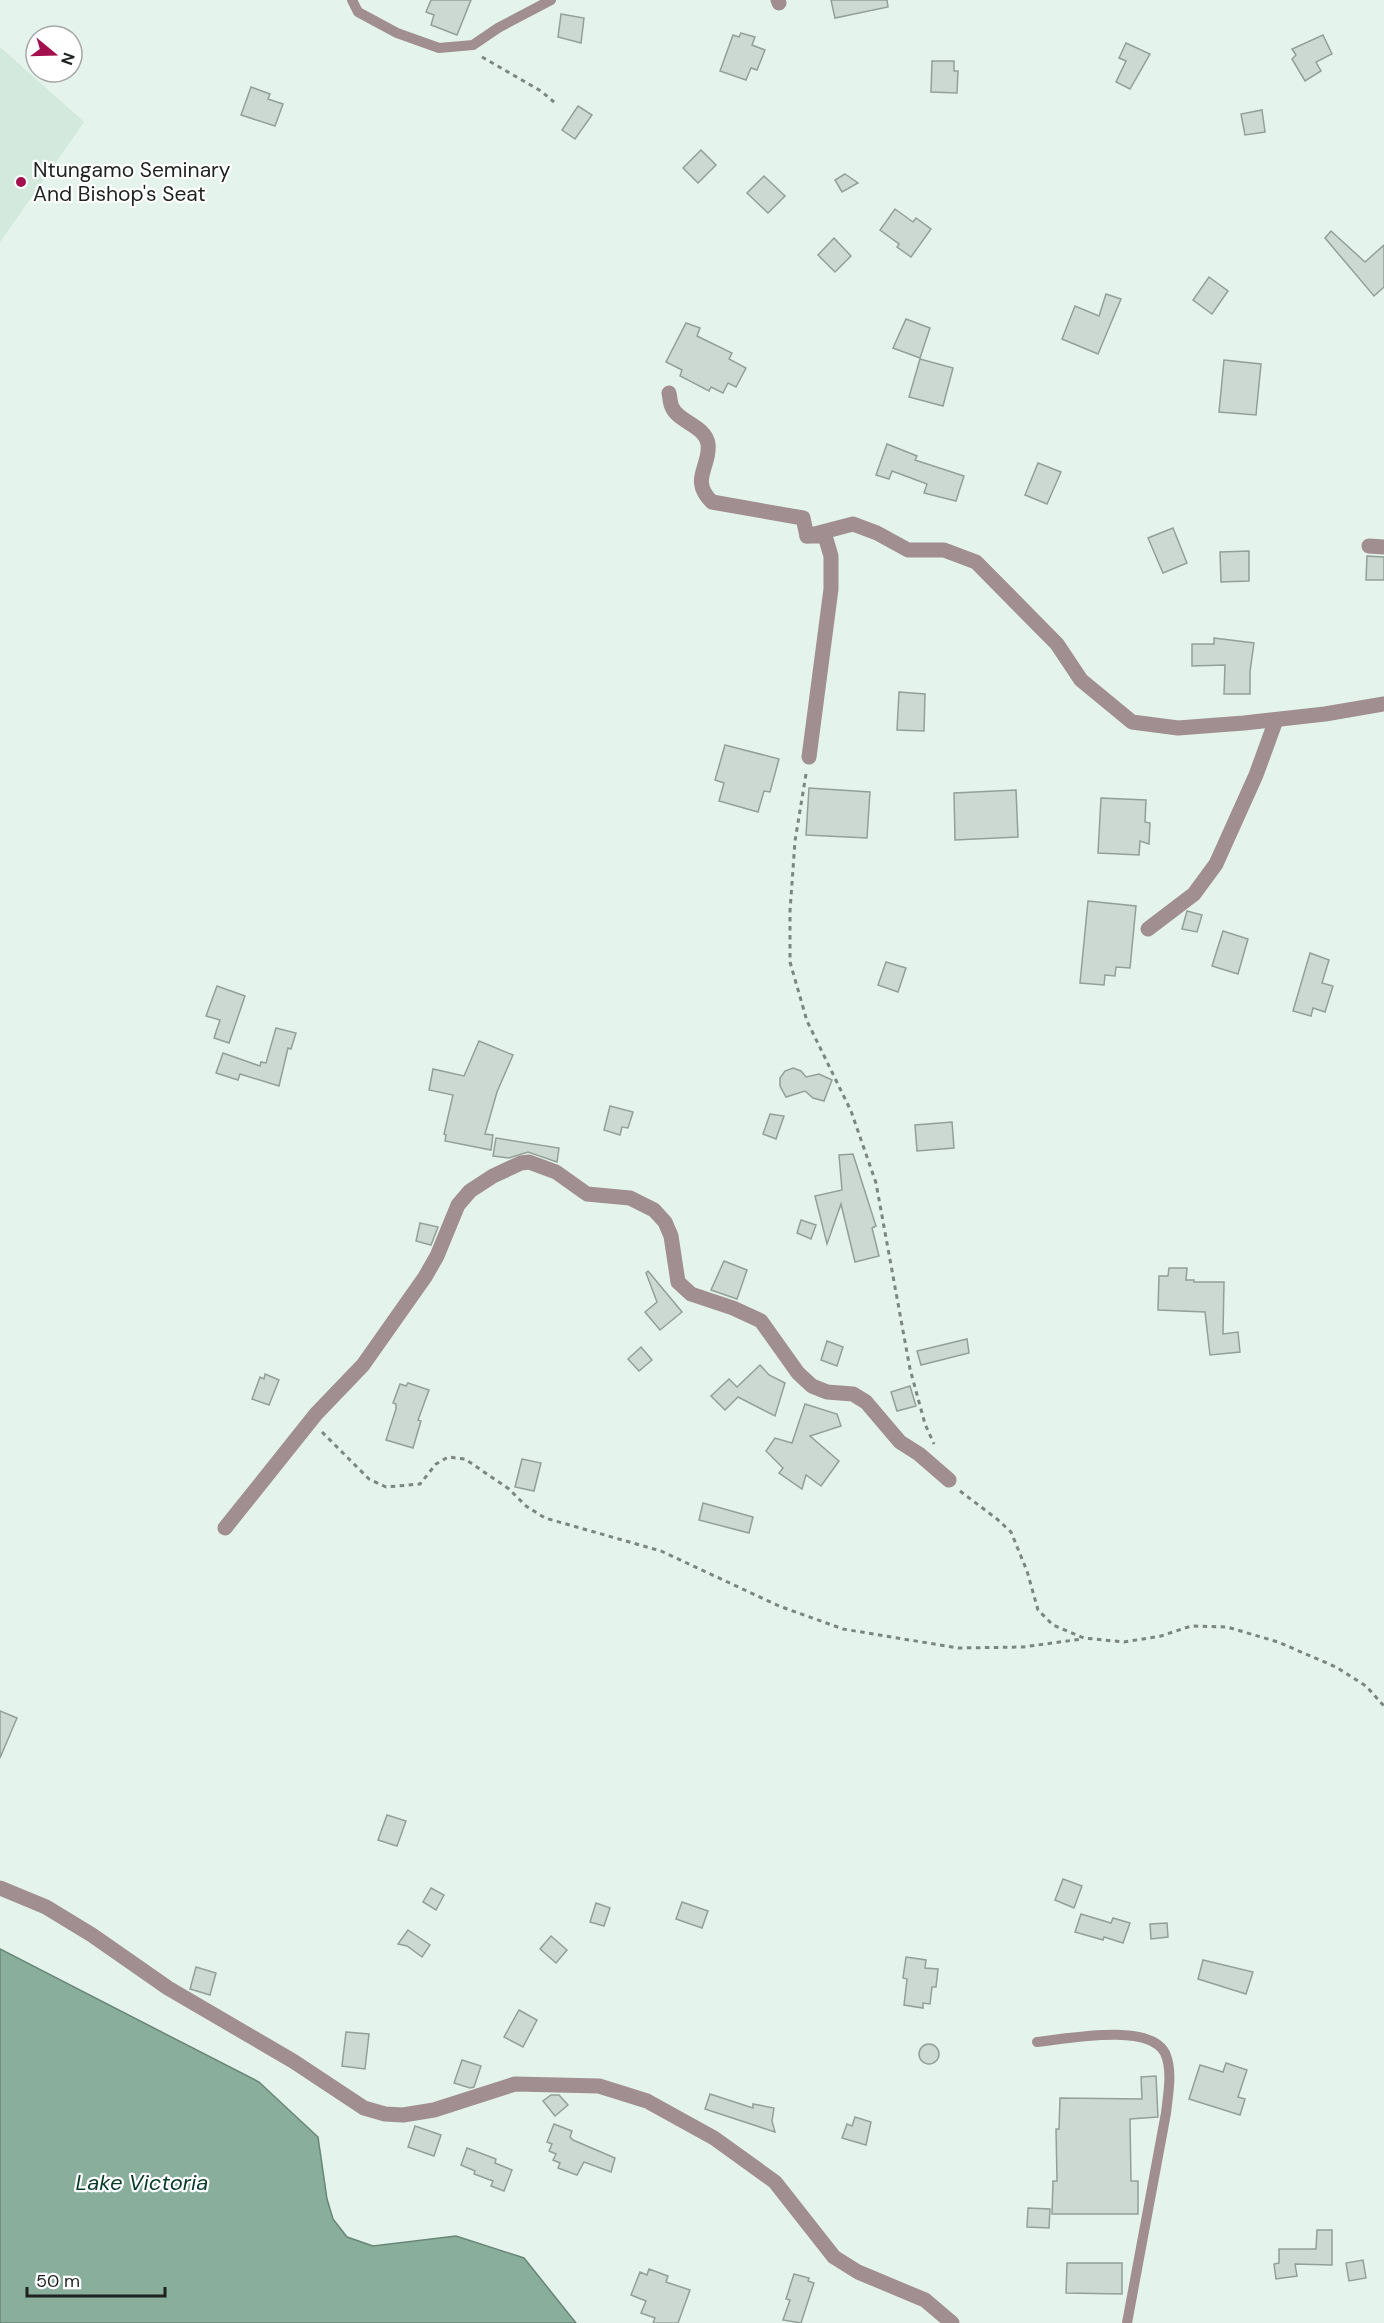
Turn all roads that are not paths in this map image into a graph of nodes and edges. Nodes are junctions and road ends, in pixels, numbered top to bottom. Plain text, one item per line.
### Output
1 (352, 0) edge
2 (551, 0) edge
3 (669, 393) dead end
4 (807, 536) junction
5 (1384, 704) edge
6 (1276, 720) junction
7 (809, 757) road end
8 (1148, 929) dead end
9 (949, 1480) road end
10 (225, 1528) dead end
11 (0, 1888) edge
12 (1037, 2042) dead end
13 (952, 2323) edge
14 (1127, 2323) edge

1 - 2 lane
3 - 4 street
4 - 6 street
4 - 7 street
5 - 6 street
6 - 8 street
9 - 10 street
11 - 13 street
12 - 14 lane

